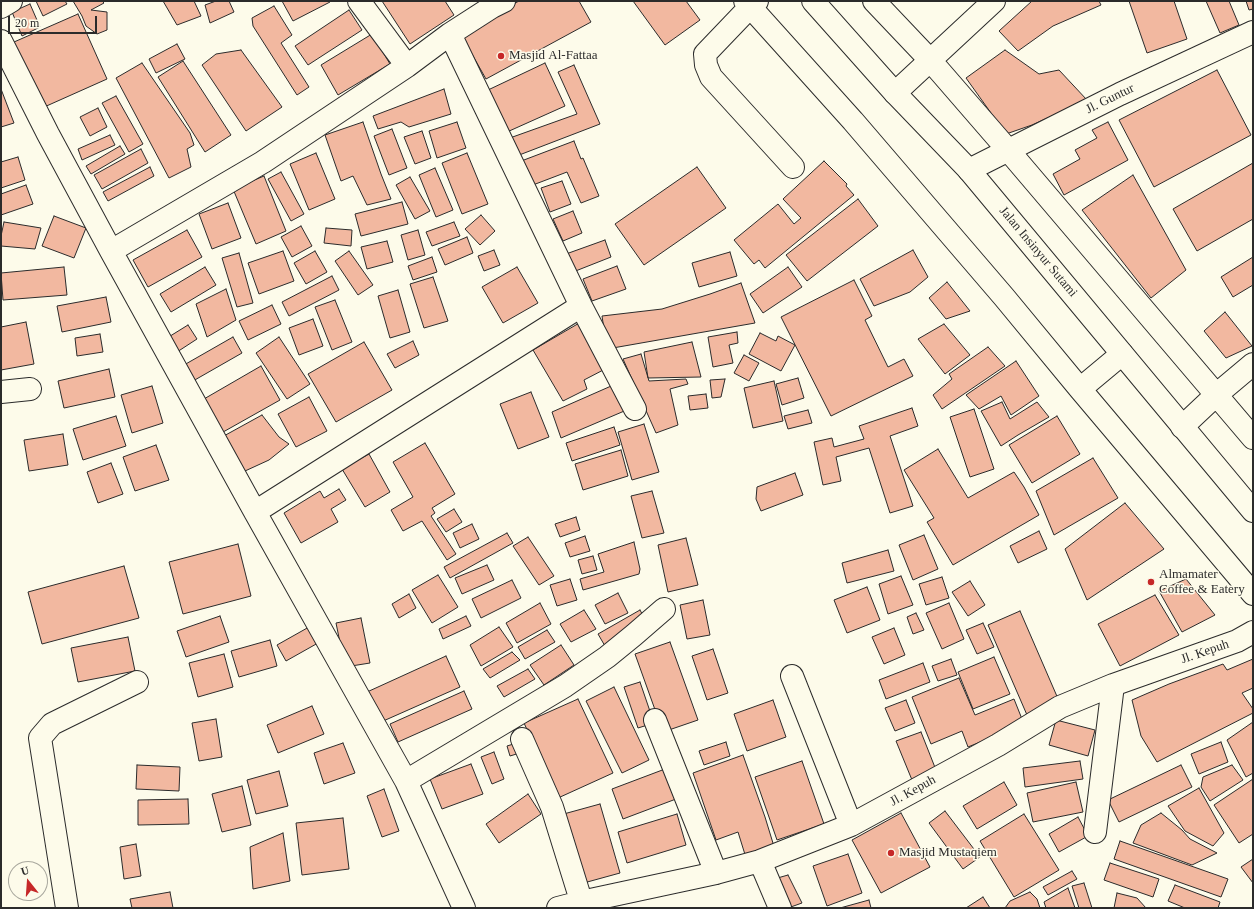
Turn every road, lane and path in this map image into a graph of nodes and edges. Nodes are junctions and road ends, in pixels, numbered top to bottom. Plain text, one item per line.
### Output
1 (11, 1) edge
2 (359, 1) edge
3 (504, 1) edge
4 (813, 1) edge
5 (874, 1) edge
6 (994, 1) edge
7 (750, 3) edge
8 (1, 7) edge
9 (1253, 32) edge
10 (450, 34) junction
11 (1, 41) edge
12 (930, 60) junction
13 (407, 66) junction
14 (895, 93) junction
15 (1008, 150) junction
16 (793, 167) dead end
17 (969, 170) junction
18 (111, 251) junction
19 (581, 306) junction
20 (1122, 354) junction
21 (1253, 364) edge
22 (30, 388) dead end
23 (1080, 390) junction
24 (1, 392) edge
25 (1216, 395) junction
26 (635, 409) dead end
27 (1182, 427) junction
28 (1253, 438) edge
29 (1253, 511) edge
30 (255, 512) junction
31 (1253, 594) edge
32 (664, 609) dead end
33 (1253, 632) edge
34 (792, 676) dead end
35 (137, 682) dead end
36 (1113, 685) junction
37 (655, 720) dead end
38 (522, 739) dead end
39 (406, 781) junction
40 (851, 825) junction
41 (1095, 832) dead end
42 (760, 861) junction
43 (716, 873) junction
44 (581, 902) junction
45 (67, 908) edge
46 (464, 908) edge
47 (558, 908) edge
48 (780, 908) edge

1 - 8 main road
2 - 13 main road
3 - 10 main road
4 - 14 main road, Jalan Insinyur Sutami
5 - 12 main road
6 - 12 main road
7 - 16 main road
7 - 23 main road
9 - 15 main road, Jl. Guntur
10 - 13 main road
10 - 19 main road
11 - 18 main road
12 - 14 main road
12 - 15 main road
13 - 18 main road
14 - 17 main road, Jalan Insinyur Sutami
15 - 17 main road, Jl. Guntur
15 - 25 main road
17 - 20 main road, Jalan Insinyur Sutami
18 - 30 main road
19 - 26 main road
19 - 30 main road
20 - 23 main road
20 - 27 main road, Jalan Insinyur Sutami
21 - 25 main road
22 - 24 main road
23 - 31 main road
25 - 27 main road
25 - 28 main road
27 - 29 main road, Jalan Insinyur Sutami
30 - 39 main road
32 - 39 main road
33 - 36 main road, Jl. Kepuh
34 - 40 main road
35 - 45 main road
36 - 40 main road, Jl. Kepuh
36 - 41 main road
37 - 43 main road
38 - 44 main road
39 - 46 main road
40 - 42 main road, Jl. Kepuh
42 - 43 main road, Jl. Kepuh
42 - 48 main road
43 - 44 main road, Jl. Kepuh
44 - 47 main road, Jl. Kepuh

